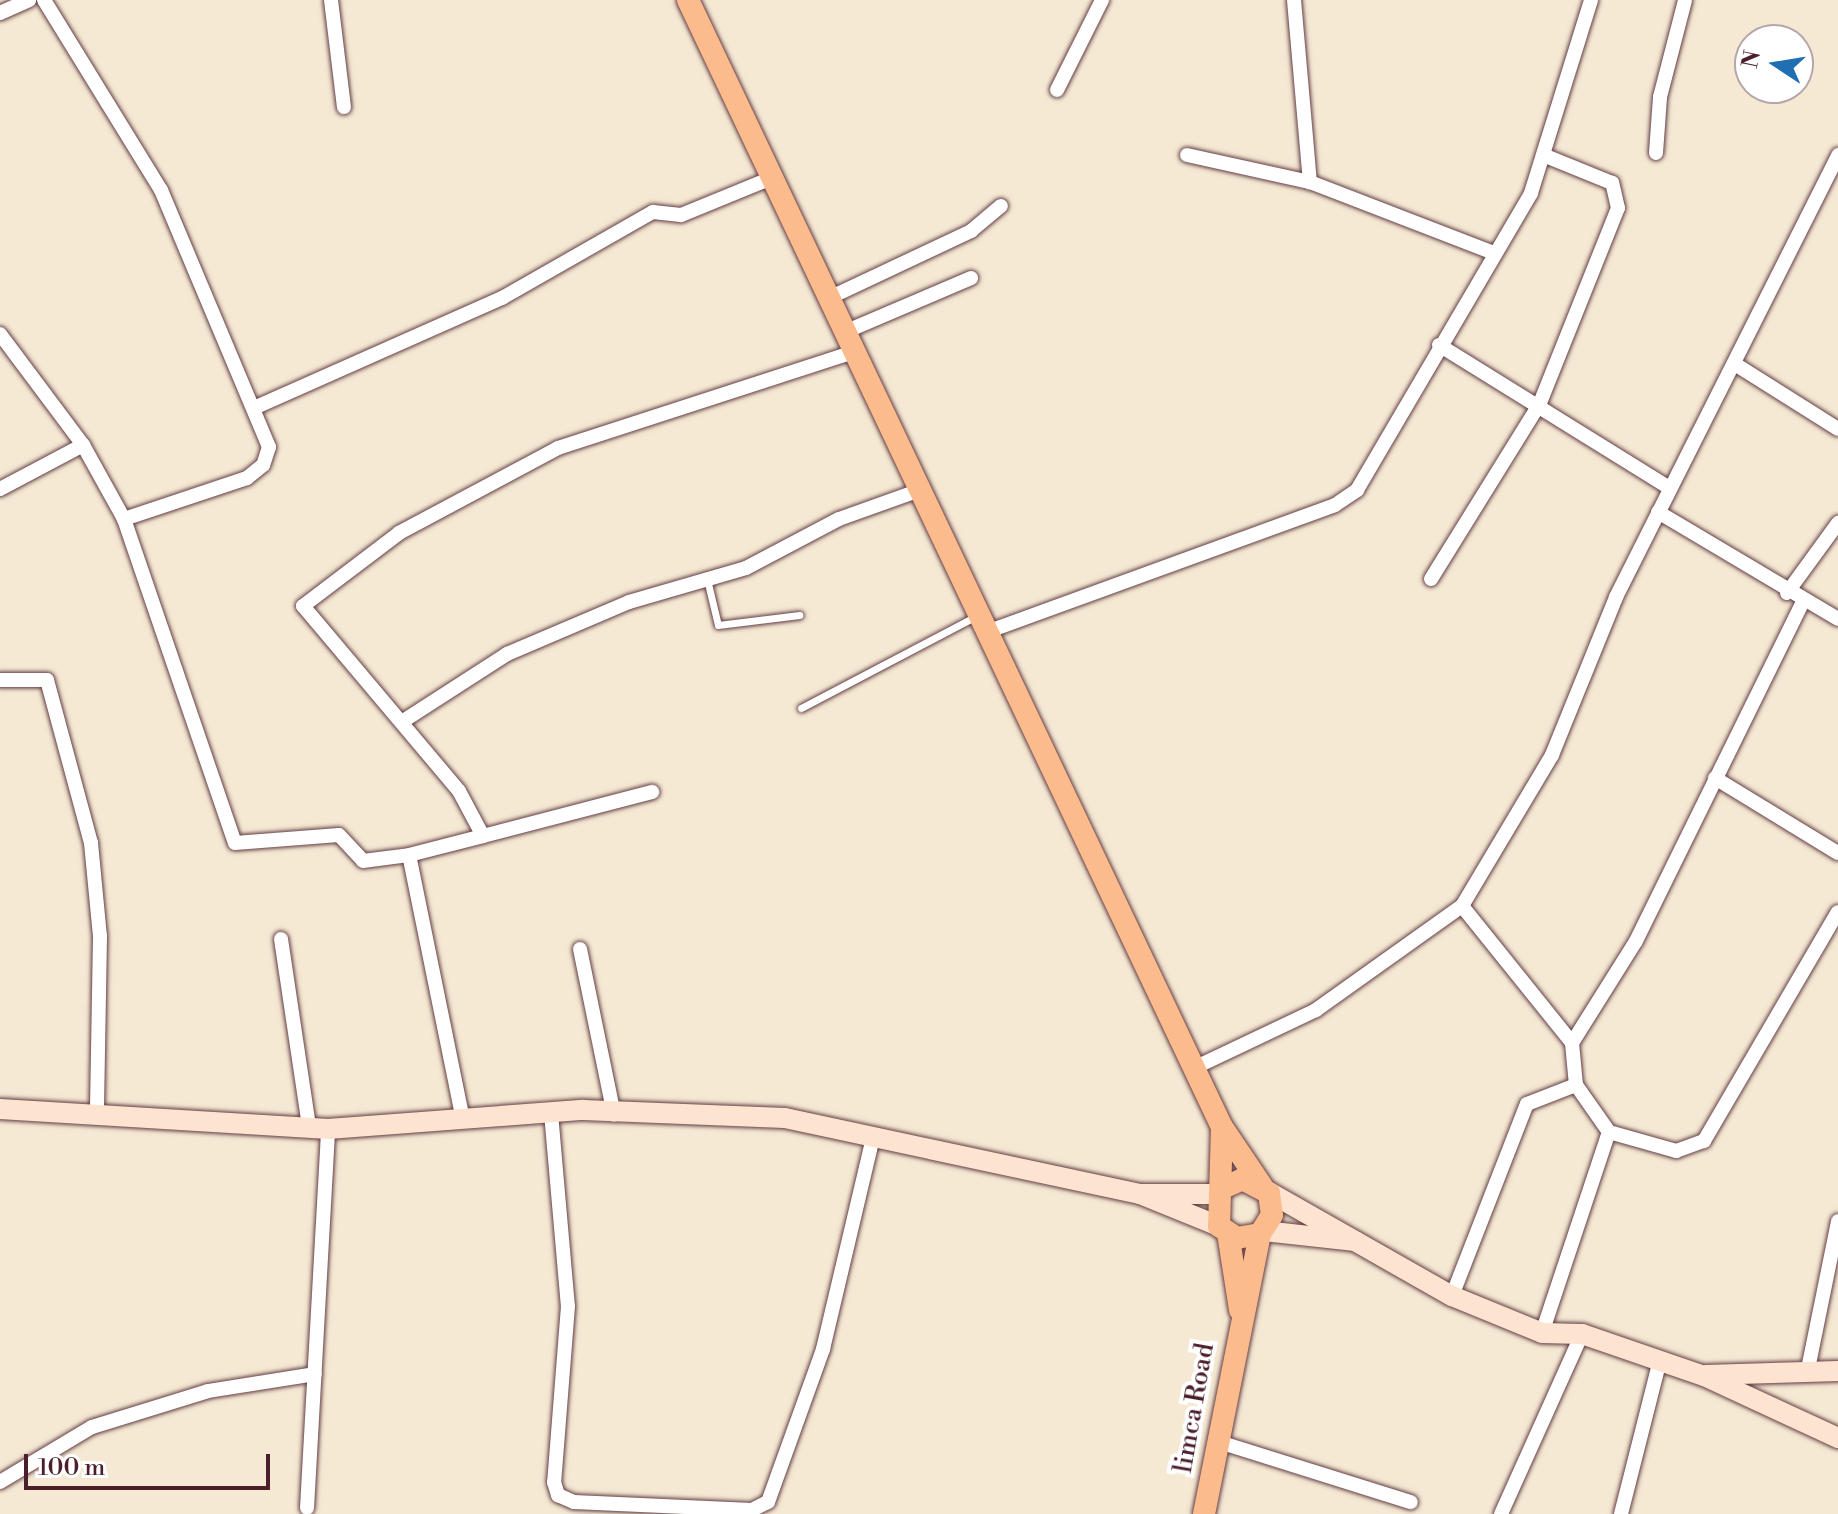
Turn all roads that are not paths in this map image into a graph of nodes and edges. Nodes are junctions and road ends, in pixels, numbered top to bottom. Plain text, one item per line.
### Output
1 (29, 0) edge
2 (44, 0) edge
3 (331, 0) edge
4 (688, 0) edge
5 (1102, 0) edge
6 (1294, 0) edge
7 (1591, 0) edge
8 (1685, 0) edge
9 (0, 13) edge
10 (1057, 90) dead end
11 (344, 107) dead end
12 (1656, 153) dead end
13 (1187, 155) dead end
14 (1838, 155) edge
15 (1546, 156) junction
16 (774, 177) junction
17 (1310, 182) junction
18 (1001, 206) dead end
19 (1494, 253) junction
20 (971, 278) dead end
21 (831, 297) junction
22 (0, 334) edge
23 (852, 341) junction
24 (1439, 345) junction
25 (1738, 366) junction
26 (1540, 403) junction
27 (256, 407) junction
28 (1838, 429) edge
29 (83, 445) junction
30 (1670, 488) junction
31 (0, 489) edge
32 (923, 489) junction
33 (1658, 512) junction
34 (124, 519) junction
35 (1838, 523) edge
36 (707, 579) junction
37 (1431, 579) dead end
38 (1787, 593) junction
39 (1804, 600) junction
40 (799, 615) dead end
41 (1838, 619) edge
42 (987, 621) junction
43 (0, 680) edge
44 (801, 708) dead end
45 (403, 721) junction
46 (1715, 778) junction
47 (652, 792) dead end
48 (483, 836) junction
49 (1838, 853) edge
50 (409, 855) junction
51 (1462, 906) junction
52 (1838, 912) edge
53 (281, 939) dead end
54 (580, 949) dead end
55 (1572, 1043) junction
56 (1196, 1067) junction
57 (1576, 1085) junction
58 (0, 1109) edge
59 (551, 1113) junction
60 (97, 1114) junction
61 (614, 1115) junction
62 (463, 1120) junction
63 (1222, 1127) junction
64 (319, 1128) junction
65 (1609, 1132) junction
66 (873, 1138) junction
67 (1264, 1188) junction
68 (1221, 1191) junction
69 (1140, 1194) junction
70 (1838, 1221) edge
71 (1223, 1230) junction
72 (1262, 1232) junction
73 (1356, 1241) junction
74 (1452, 1296) junction
75 (1240, 1311) junction
76 (1542, 1333) junction
77 (1582, 1334) junction
78 (1659, 1364) junction
79 (1808, 1369) junction
80 (1838, 1371) edge
81 (315, 1374) junction
82 (1704, 1376) junction
83 (1838, 1438) edge
84 (1219, 1442) junction
85 (0, 1482) edge
86 (1411, 1502) dead end
87 (307, 1508) dead end
88 (1204, 1514) edge
89 (1501, 1514) edge
90 (1621, 1514) edge

1 - 9 street
2 - 27 street
3 - 11 street
4 - 16 main road
5 - 10 street
6 - 17 street
7 - 15 street
8 - 12 street
13 - 17 street
14 - 25 street
15 - 19 street
15 - 26 street
16 - 21 main road
16 - 27 street
17 - 19 street
18 - 21 street
19 - 24 street
20 - 23 street
21 - 23 main road
22 - 29 street
23 - 32 main road
23 - 45 street
24 - 26 street
24 - 42 street
25 - 28 street
25 - 30 street
26 - 30 street
26 - 37 street
27 - 34 street
29 - 31 street
29 - 34 street
30 - 33 street
32 - 36 street
32 - 42 main road
33 - 38 street
33 - 51 street
34 - 50 street
35 - 38 street
36 - 40 lane
36 - 45 street
38 - 39 street
39 - 41 street
39 - 46 street
42 - 44 lane
42 - 56 main road
43 - 60 street
45 - 48 street
46 - 49 street
46 - 55 street
47 - 48 street
48 - 50 street
50 - 62 street
51 - 55 street
51 - 56 street
52 - 65 street
53 - 64 street
54 - 61 street
55 - 57 street
56 - 63 main road
57 - 65 street
57 - 74 street
58 - 60 main road
59 - 61 main road
59 - 62 main road
59 - 66 street
60 - 64 main road
61 - 66 main road
62 - 64 main road
63 - 67 main road
63 - 68 main road
64 - 81 street
65 - 76 street
66 - 69 main road
67 - 68 main road
67 - 72 main road
67 - 73 main road
68 - 69 main road
68 - 71 main road
69 - 71 main road
70 - 79 street
71 - 72 main road
71 - 75 main road, limca Road
72 - 73 main road
72 - 75 main road, limca Road
73 - 74 main road
74 - 76 main road
75 - 84 main road, limca Road
76 - 77 main road
77 - 78 main road
77 - 89 street
78 - 82 main road
78 - 90 street
79 - 80 main road
79 - 82 main road
81 - 85 street
81 - 87 street
82 - 83 main road
84 - 86 street
84 - 88 main road, limca Road

